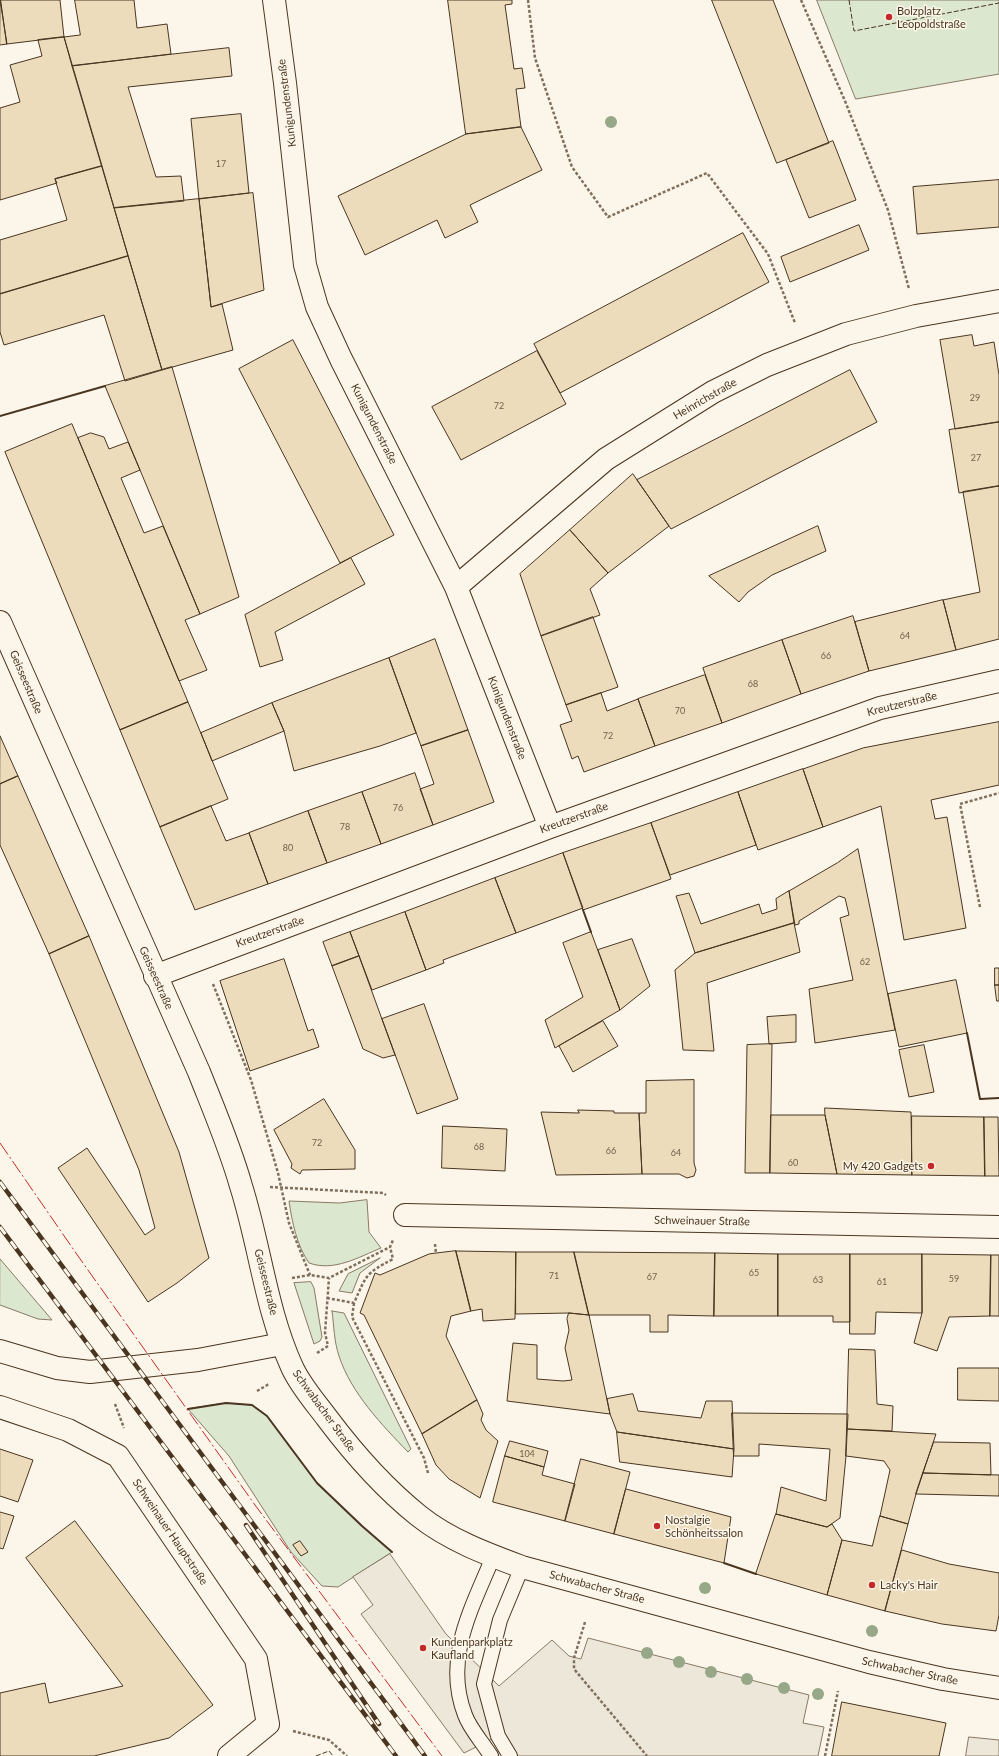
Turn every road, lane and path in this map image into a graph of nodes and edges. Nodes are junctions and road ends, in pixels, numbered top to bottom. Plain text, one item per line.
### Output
1 (274, 0) edge
2 (528, 0) edge
3 (801, 0) edge
4 (999, 301) edge
5 (916, 316) junction
6 (806, 350) junction
7 (456, 587) junction
8 (0, 622) edge
9 (999, 681) edge
10 (999, 793) edge
11 (550, 827) junction
12 (980, 907) dead end
13 (200, 958) junction
14 (155, 976) junction
15 (242, 1186) junction
16 (281, 1188) junction
17 (405, 1215) junction
18 (999, 1227) edge
19 (390, 1247) junction
20 (310, 1276) junction
21 (328, 1278) junction
22 (266, 1283) junction
23 (327, 1298) junction
24 (354, 1302) junction
25 (282, 1344) junction
26 (328, 1346) dead end
27 (0, 1351) edge
28 (115, 1404) dead end
29 (0, 1407) edge
30 (125, 1431) dead end
31 (428, 1473) dead end
32 (493, 1557) junction
33 (522, 1567) junction
34 (585, 1622) dead end
35 (999, 1688) edge
36 (838, 1691) dead end
37 (268, 1724) junction
38 (229, 1756) edge
39 (347, 1756) edge
40 (491, 1756) edge
41 (510, 1756) edge
42 (647, 1756) edge
43 (825, 1756) edge

1 - 7 street, Kunigundenstraße
2 - 6 path
3 - 5 path
4 - 5 street, Heinrichstraße
5 - 6 street, Heinrichstraße
6 - 7 street, Heinrichstraße
7 - 11 street, Kunigundenstraße
8 - 14 street, Geisseestraße
9 - 11 street, Kreutzerstraße
10 - 12 path
11 - 13 street, Kreutzerstraße
13 - 14 street, Kreutzerstraße
13 - 16 path
14 - 15 street, Geisseestraße
15 - 16 path
15 - 22 street, Geisseestraße
16 - 17 path
16 - 20 path
17 - 18 street, Schweinauer Straße
17 - 19 path
19 - 21 path
19 - 24 path
20 - 21 path
20 - 22 path
21 - 23 path
22 - 25 street, Geisseestraße
23 - 24 path
23 - 26 path
24 - 31 path
25 - 27 street
25 - 32 street, Schwabacher Straße
28 - 30 path
29 - 37 street, Schweinauer Hauptstraße
32 - 33 street, Schwabacher Straße
32 - 40 lane
33 - 35 street, Schwabacher Straße
33 - 41 lane
34 - 42 path
36 - 43 path
37 - 38 street
37 - 39 path

